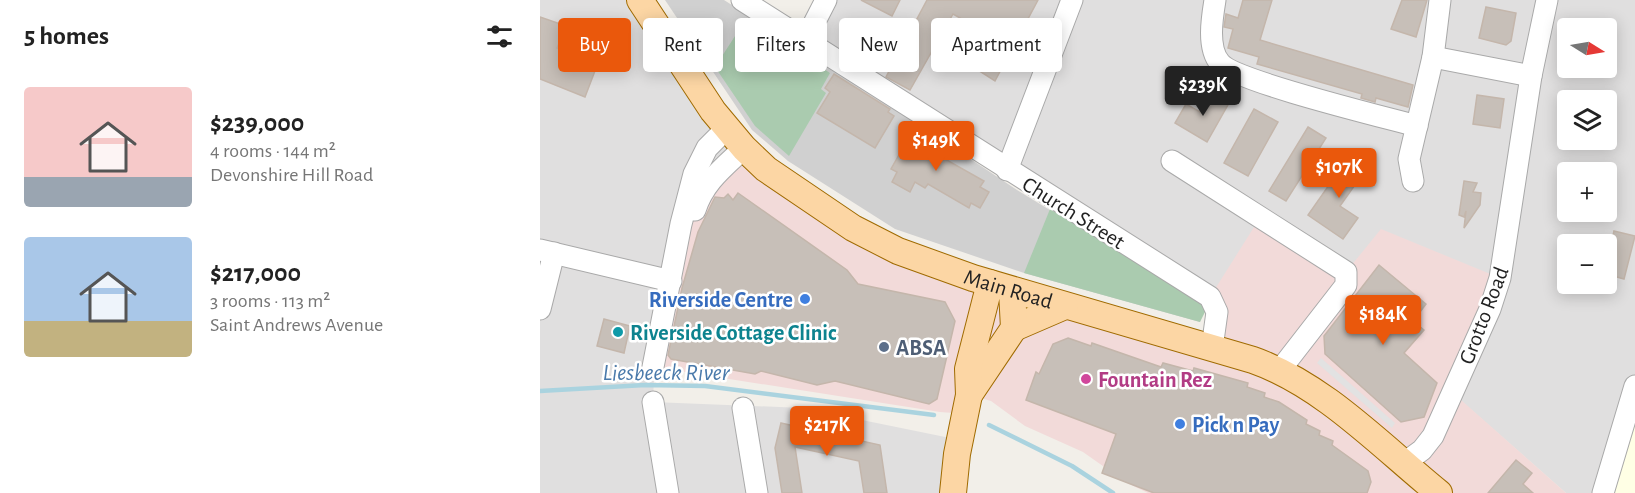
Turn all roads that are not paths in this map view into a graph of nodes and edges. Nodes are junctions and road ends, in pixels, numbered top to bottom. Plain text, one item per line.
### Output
1 (640, 0) edge
2 (742, 0) edge
3 (826, 0) edge
4 (1072, 0) edge
5 (1215, 0) edge
6 (1440, 0) edge
7 (1547, 0) edge
8 (770, 18) edge
9 (817, 18) edge
10 (827, 55) edge
11 (1433, 57) junction
12 (1531, 76) junction
13 (1417, 126) junction
14 (727, 129) junction
15 (744, 148) junction
16 (1172, 161) dead end
17 (1007, 170) junction
18 (1413, 182) dead end
19 (547, 252) edge
20 (676, 258) junction
21 (671, 281) junction
22 (1001, 287) junction
23 (1065, 306) junction
24 (540, 309) edge
25 (1014, 328) junction
26 (1212, 348) junction
27 (653, 367) dead end
28 (1280, 370) junction
29 (1635, 386) edge
30 (969, 395) junction
31 (653, 402) dead end
32 (743, 408) dead end
33 (1403, 464) junction
34 (668, 493) edge
35 (757, 493) edge
36 (953, 493) edge
37 (1439, 493) edge
38 (1602, 493) edge

1 - 14 main road, Main Road
2 - 8 street, Church Street
3 - 9 street
4 - 17 street
5 - 13 street
6 - 11 street
7 - 12 street, Grotto Road
10 - 17 street, Church Street
11 - 12 street
11 - 13 street
12 - 33 street, Grotto Road
13 - 18 street
14 - 15 main road, Main Road
14 - 20 street
15 - 20 street
15 - 22 main road, Main Road
16 - 28 street
17 - 26 street, Church Street
19 - 21 street
19 - 24 street
20 - 21 street
21 - 27 street
22 - 23 main road, Main Road
22 - 25 main road
22 - 30 main road
23 - 25 main road
23 - 26 main road, Main Road
25 - 30 main road
26 - 28 main road, Main Road
28 - 33 main road, Main Road
29 - 38 street
30 - 36 main road
31 - 34 street
32 - 35 street
33 - 37 main road, Main Road

